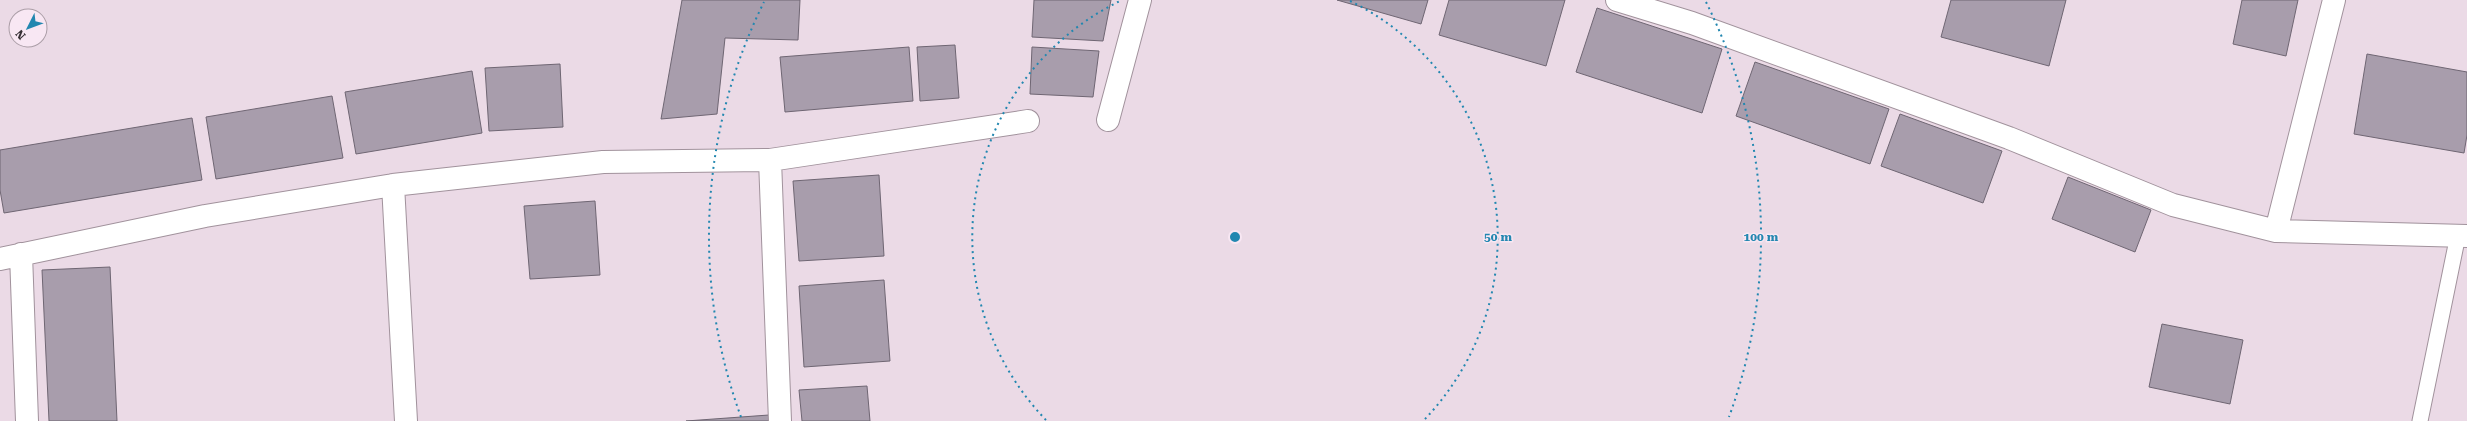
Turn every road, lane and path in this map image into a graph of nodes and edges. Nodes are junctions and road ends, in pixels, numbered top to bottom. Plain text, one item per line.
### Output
1 (1140, 0) edge
2 (1617, 0) edge
3 (2334, 0) edge
4 (1108, 120) dead end
5 (1028, 121) dead end
6 (770, 160) junction
7 (393, 185) junction
8 (2276, 231) junction
9 (2463, 236) edge
10 (21, 254) junction
11 (0, 259) edge
12 (26, 421) edge
13 (406, 421) edge
14 (780, 421) edge
15 (2420, 421) edge

1 - 4 street
2 - 8 street
3 - 8 street
5 - 6 street
6 - 7 street
6 - 14 street
7 - 10 street
7 - 13 street
8 - 9 street
9 - 15 lane
10 - 11 street
10 - 12 street

